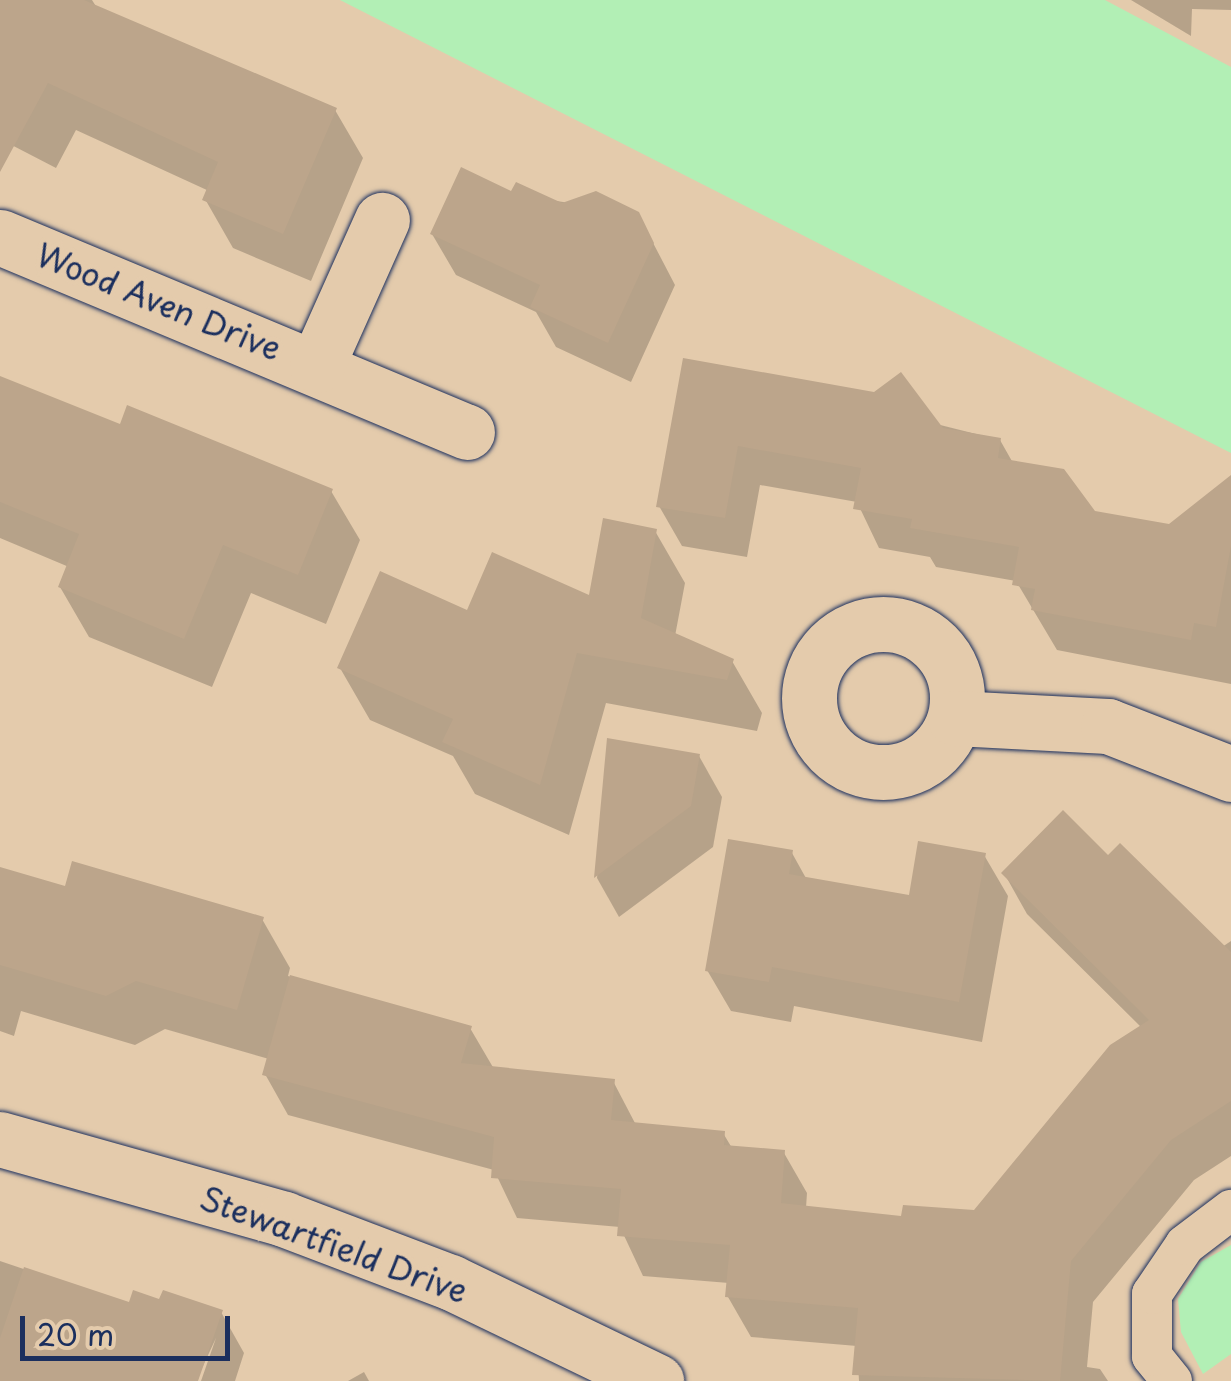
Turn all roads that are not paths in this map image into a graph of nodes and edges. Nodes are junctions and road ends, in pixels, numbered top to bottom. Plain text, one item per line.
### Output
1 (382, 220) dead end
2 (0, 237) edge
3 (318, 365) junction
4 (467, 432) dead end
5 (956, 718) dead end
6 (1231, 774) edge
7 (0, 1138) edge
8 (1231, 1210) edge
9 (624, 1373) edge
10 (1172, 1381) edge

1 - 3 street, Wood Aven Drive
2 - 3 street, Wood Aven Drive
3 - 4 street, Wood Aven Drive
5 - 6 street
7 - 9 street, Stewartfield Drive
8 - 10 lane

